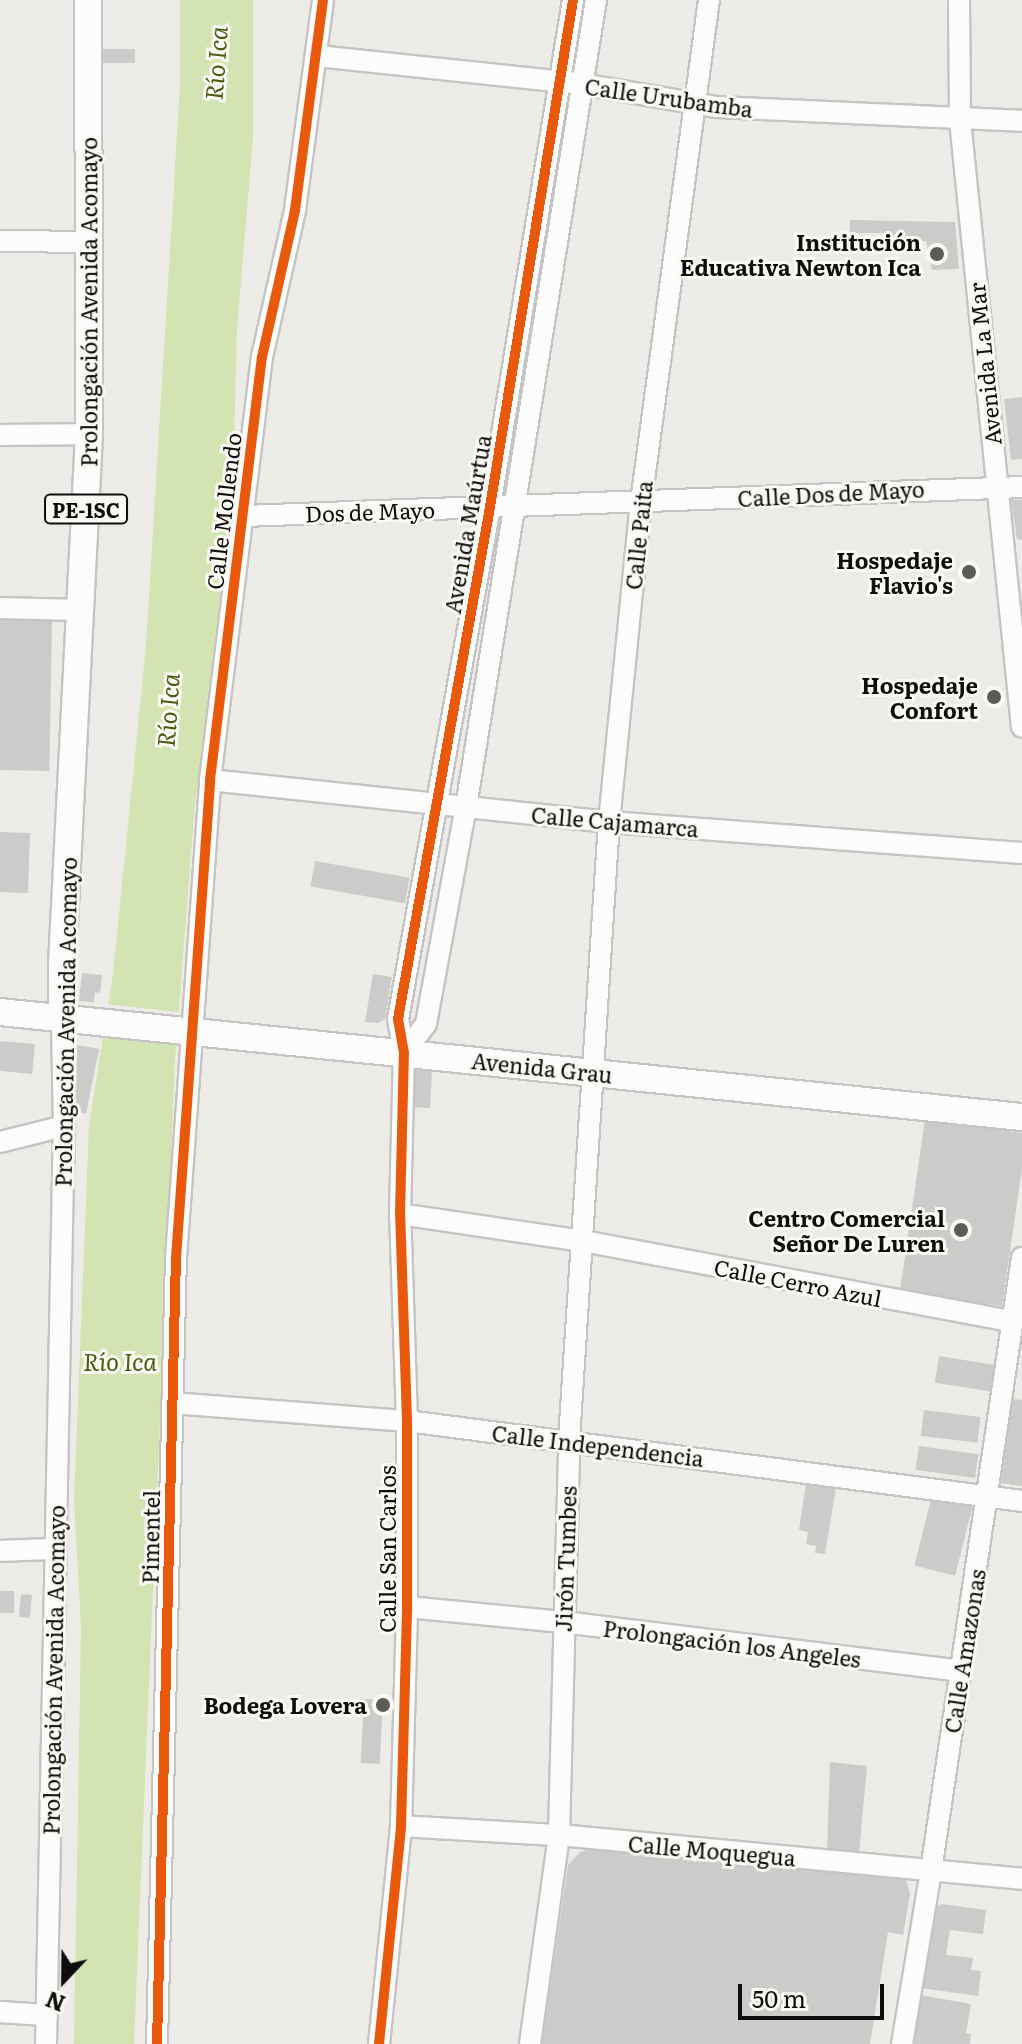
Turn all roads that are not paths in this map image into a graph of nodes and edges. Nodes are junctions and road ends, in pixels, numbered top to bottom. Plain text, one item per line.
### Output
1 (88, 0) edge
2 (323, 0) edge
3 (573, 0) edge
4 (596, 0) edge
5 (709, 0) edge
6 (959, 0) edge
7 (317, 56) junction
8 (560, 84) junction
9 (582, 84) junction
10 (696, 105) junction
11 (960, 120) junction
12 (1022, 121) edge
13 (0, 241) edge
14 (89, 242) junction
15 (89, 434) junction
16 (0, 435) edge
17 (996, 486) junction
18 (1022, 487) edge
19 (641, 502) junction
20 (513, 505) junction
21 (490, 507) junction
22 (244, 516) junction
23 (0, 608) edge
24 (81, 610) junction
25 (1022, 727) edge
26 (210, 780) junction
27 (437, 806) junction
28 (466, 807) junction
29 (609, 822) junction
30 (1022, 853) edge
31 (0, 1012) edge
32 (62, 1018) junction
33 (186, 1030) junction
34 (404, 1053) junction
35 (595, 1073) junction
36 (1022, 1117) edge
37 (64, 1126) junction
38 (0, 1142) edge
39 (400, 1214) junction
40 (583, 1241) junction
41 (1022, 1258) edge
42 (1014, 1322) junction
43 (172, 1403) junction
44 (407, 1421) junction
45 (569, 1440) junction
46 (987, 1497) junction
47 (1022, 1501) edge
48 (55, 1549) junction
49 (0, 1551) edge
50 (407, 1607) junction
51 (563, 1622) junction
52 (960, 1671) junction
53 (401, 1826) junction
54 (559, 1835) junction
55 (931, 1871) junction
56 (1022, 1879) edge
57 (0, 2012) edge
58 (47, 2015) junction
59 (46, 2044) edge
60 (157, 2044) edge
61 (379, 2044) edge
62 (530, 2044) edge
63 (902, 2044) edge

1 - 14 main road, Prolongación Avenida Acomayo / PE-1SC
2 - 7 street, Calle Mollendo
3 - 8 street, Avenida Maúrtua
4 - 9 street, Avenida Maúrtua
5 - 10 street, Calle Paita
6 - 11 street, Avenida La Mar
7 - 8 street, Calle Urubamba
7 - 22 street, Calle Mollendo
8 - 9 street, Calle Urubamba
8 - 21 street, Avenida Maúrtua
9 - 10 street, Calle Urubamba
9 - 20 street, Avenida Maúrtua
10 - 11 street, Calle Urubamba
10 - 19 street, Calle Paita
11 - 12 street, Calle Urubamba
11 - 17 street, Avenida La Mar
13 - 14 street
14 - 15 main road, Prolongación Avenida Acomayo / PE-1SC
15 - 16 street
15 - 24 main road, Prolongación Avenida Acomayo / PE-1SC
17 - 18 street, Calle Dos de Mayo
17 - 19 street, Calle Dos de Mayo
17 - 25 street, Avenida La Mar
19 - 20 street, Dos de Mayo
19 - 29 street, Calle Paita
20 - 21 street, Dos de Mayo
20 - 28 street, Avenida Maúrtua
21 - 22 street, Dos de Mayo
21 - 27 street, Avenida Maúrtua
22 - 26 street, Calle Mollendo
23 - 24 street
24 - 32 main road, Prolongación Avenida Acomayo / PE-1SC
26 - 27 street, Calle Cajamarca
26 - 33 street, Calle Mollendo
27 - 28 street, Calle Cajamarca
27 - 34 street, Avenida Maúrtua
28 - 29 street, Calle Cajamarca
28 - 34 street, Avenida Maúrtua
29 - 30 street, Calle Cajamarca
29 - 35 street, Calle Paita
31 - 32 main road, Avenida Grau
32 - 33 main road, Avenida Grau
32 - 37 street, Prolongación Avenida Acomayo
33 - 34 main road, Avenida Grau
33 - 43 street, Pimentel
34 - 35 main road, Avenida Grau
34 - 39 street, Calle San Carlos
35 - 36 main road, Avenida Grau
35 - 40 street, Jirón Tumbes
37 - 38 street
37 - 48 street, Prolongación Avenida Acomayo
39 - 40 street, Calle Cerro Azul
39 - 44 street, Calle San Carlos
40 - 42 street, Calle Cerro Azul
40 - 45 street, Jirón Tumbes
41 - 42 street, Calle Amazonas
42 - 46 street, Calle Amazonas
43 - 44 street, Calle Independencia
43 - 60 street, Pimentel
44 - 45 street, Calle Independencia
44 - 50 street, Calle San Carlos
45 - 46 street, Calle Independencia
45 - 51 street, Jirón Tumbes
46 - 47 street, Calle Independencia
46 - 52 street, Calle Amazonas
48 - 49 street
48 - 58 street, Prolongación Avenida Acomayo
50 - 51 street, Prolongación los Angeles
50 - 53 street, Calle San Carlos
51 - 52 street, Prolongación los Angeles
51 - 54 street, Jirón Tumbes
52 - 55 street, Calle Amazonas
53 - 54 street, Calle Moquegua
53 - 61 street, Calle San Carlos
54 - 55 street, Calle Moquegua
54 - 62 street, Jirón Tumbes
55 - 56 street, Calle Moquegua
55 - 63 street, Calle Amazonas
57 - 58 street
58 - 59 street, Prolongación Avenida Acomayo

